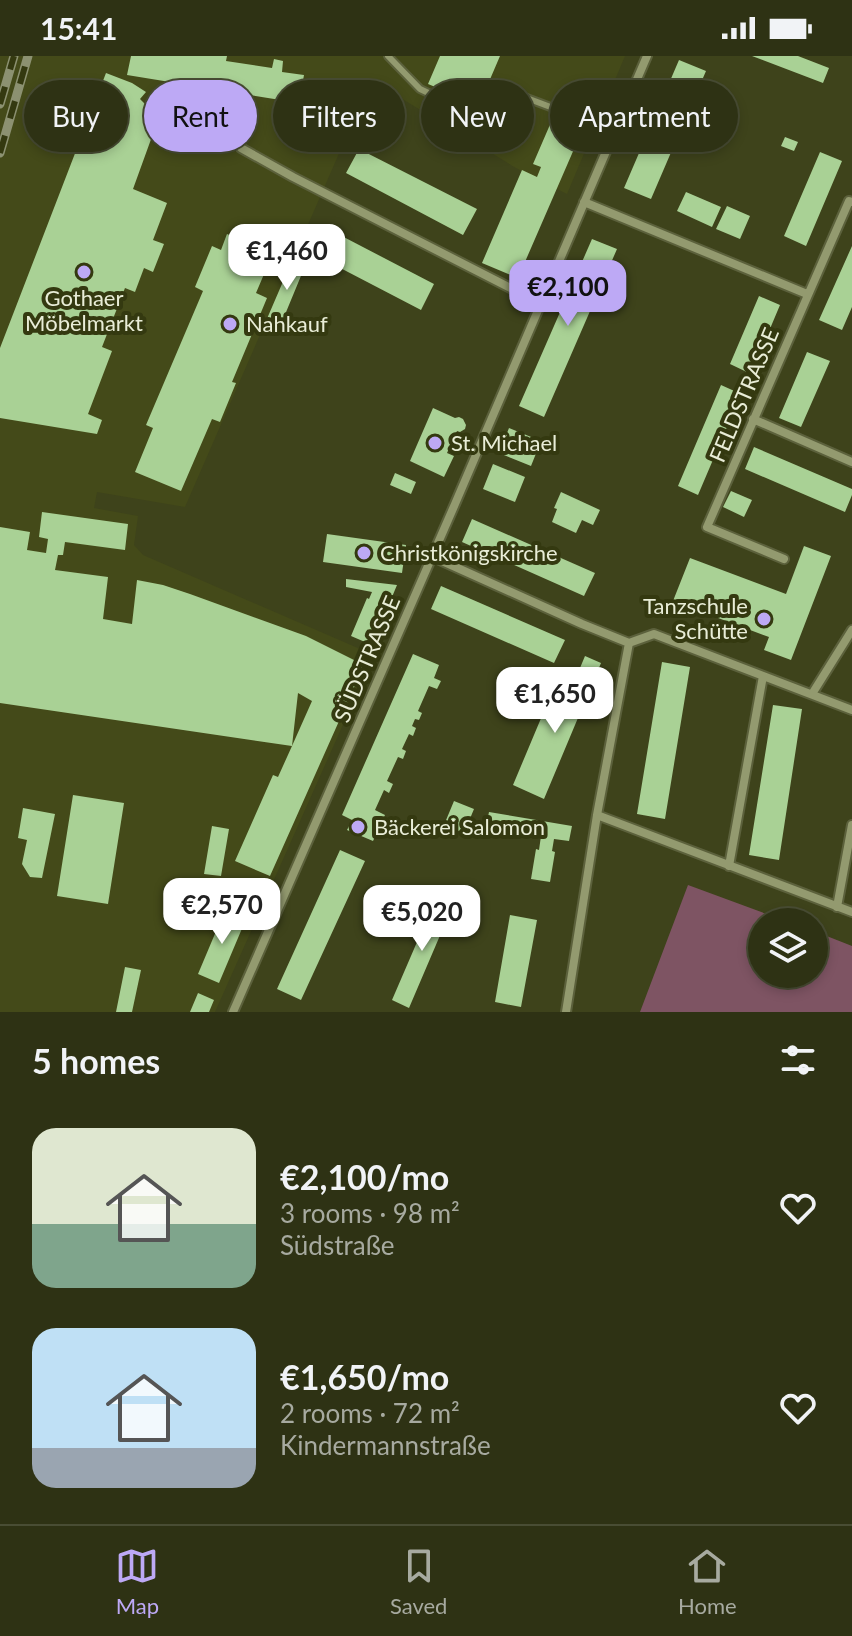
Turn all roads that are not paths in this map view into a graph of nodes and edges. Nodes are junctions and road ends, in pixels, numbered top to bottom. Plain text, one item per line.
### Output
1 (388, 56) edge
2 (647, 56) edge
3 (636, 80) edge
4 (550, 107) edge
5 (249, 152) edge
6 (605, 152) edge
7 (584, 202) junction
8 (850, 202) edge
9 (807, 294) junction
10 (540, 303) junction
11 (753, 419) junction
12 (852, 462) edge
13 (431, 556) junction
14 (784, 559) dead end
15 (852, 630) edge
16 (629, 643) junction
17 (763, 676) junction
18 (812, 694) junction
19 (852, 710) edge
20 (597, 815) junction
21 (852, 825) edge
22 (729, 866) junction
23 (837, 907) junction
24 (852, 912) edge
25 (233, 1012) edge
26 (566, 1012) edge

1 - 4 lane
2 - 3 street, SÜDSTRASSE
5 - 10 street
6 - 7 street, SÜDSTRASSE
7 - 9 street
7 - 10 street, SÜDSTRASSE
8 - 9 street, FELDSTRASSE
9 - 11 street, FELDSTRASSE
10 - 13 street, SÜDSTRASSE
11 - 12 street
11 - 14 street, FELDSTRASSE
13 - 16 street
13 - 25 street, SÜDSTRASSE
15 - 18 street
16 - 17 street
16 - 20 street
17 - 18 street
17 - 22 street
18 - 19 street
20 - 22 street
20 - 26 street
21 - 23 street
22 - 23 street
23 - 24 street

